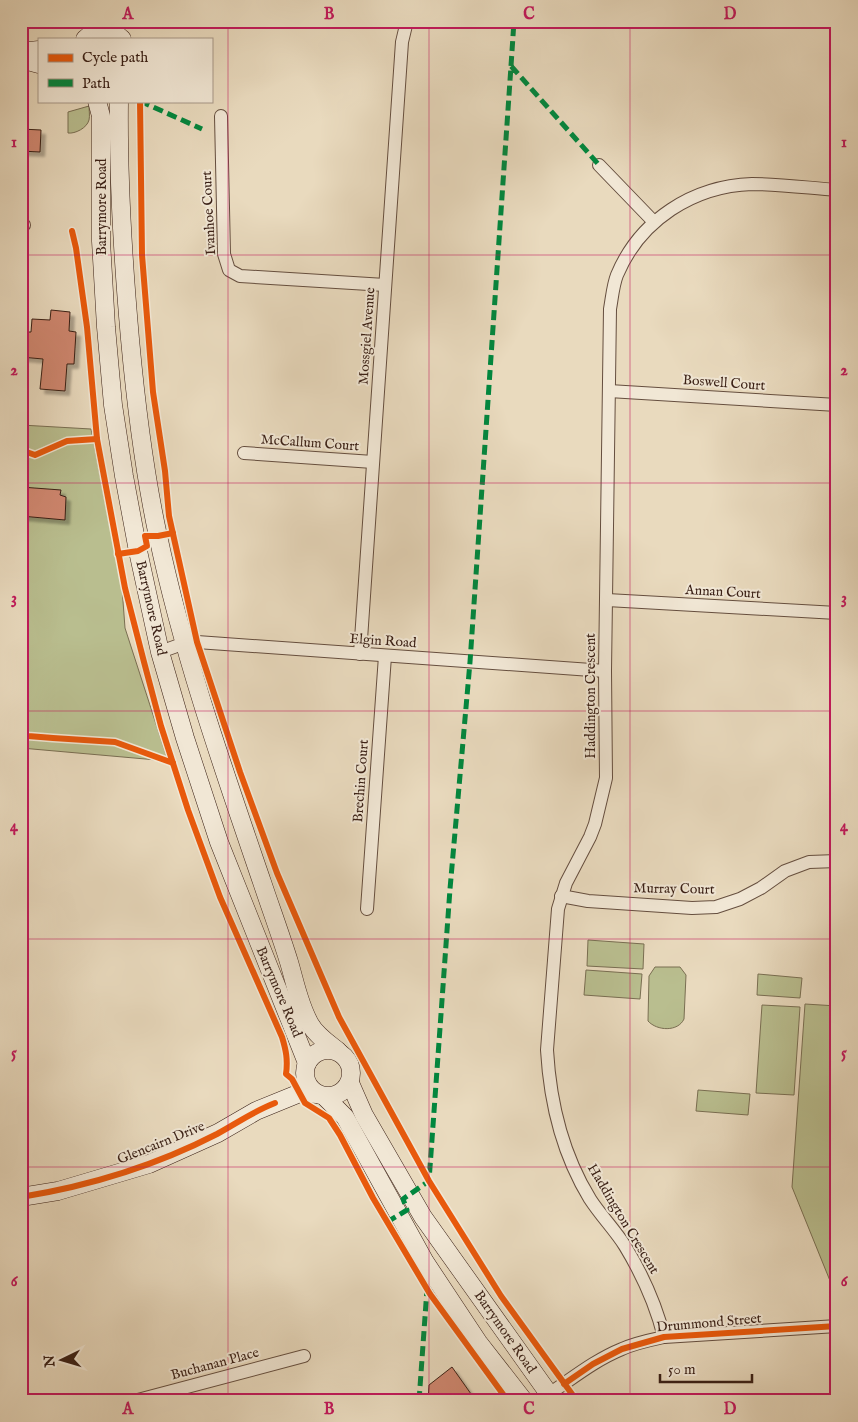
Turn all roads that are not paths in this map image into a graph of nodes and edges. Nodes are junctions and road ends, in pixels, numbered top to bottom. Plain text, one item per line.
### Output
1 (407, 21) edge
2 (88, 32) edge
3 (119, 32) edge
4 (38, 50) edge
5 (21, 52) edge
6 (21, 59) edge
7 (38, 64) edge
8 (97, 102) edge
9 (119, 102) edge
10 (221, 116) dead end
11 (599, 165) dead end
12 (837, 190) edge
13 (654, 222) junction
14 (385, 285) junction
15 (609, 391) junction
16 (837, 405) edge
17 (244, 453) dead end
18 (373, 462) junction
19 (606, 600) junction
20 (837, 613) edge
21 (185, 643) junction
22 (160, 652) junction
23 (360, 654) junction
24 (385, 656) junction
25 (605, 671) junction
26 (837, 861) edge
27 (561, 896) junction
28 (367, 909) dead end
29 (338, 1052) junction
30 (306, 1068) junction
31 (350, 1082) junction
32 (321, 1095) junction
33 (275, 1103) junction
34 (21, 1197) edge
35 (837, 1326) edge
36 (664, 1337) junction
37 (304, 1356) dead end
38 (547, 1399) edge
39 (134, 1401) edge
40 (524, 1401) edge

1 - 14 street, Mossgiel Avenue
2 - 3 street
4 - 5 street
6 - 7 street
8 - 22 street, Barrymore Road
9 - 21 street, Barrymore Road
10 - 14 street, Ivanhoe Court
11 - 13 street
12 - 13 street, Haddington Crescent
13 - 15 street, Haddington Crescent
14 - 18 street, Mossgiel Avenue
15 - 16 street, Boswell Court
15 - 19 street, Haddington Crescent
17 - 18 street, McCallum Court
18 - 23 street, Mossgiel Avenue
19 - 20 street, Annan Court
19 - 25 street, Haddington Crescent
21 - 22 street, Elgin Road
21 - 23 street, Elgin Road
21 - 29 street, Barrymore Road
22 - 30 street, Barrymore Road
23 - 24 street, Elgin Road
24 - 25 street, Elgin Road
24 - 28 street, Brechin Court
25 - 27 street, Haddington Crescent
26 - 27 street, Murray Court
27 - 36 street, Haddington Crescent
29 - 30 street
29 - 31 street
30 - 32 street
30 - 33 street, Glencairn Drive
31 - 32 street
31 - 38 street, Barrymore Road
32 - 33 street, Glencairn Drive
32 - 40 street, Barrymore Road
33 - 34 street, Glencairn Drive
35 - 36 street, Drummond Street
36 - 38 street, Drummond Street
37 - 39 street, Buchanan Place

